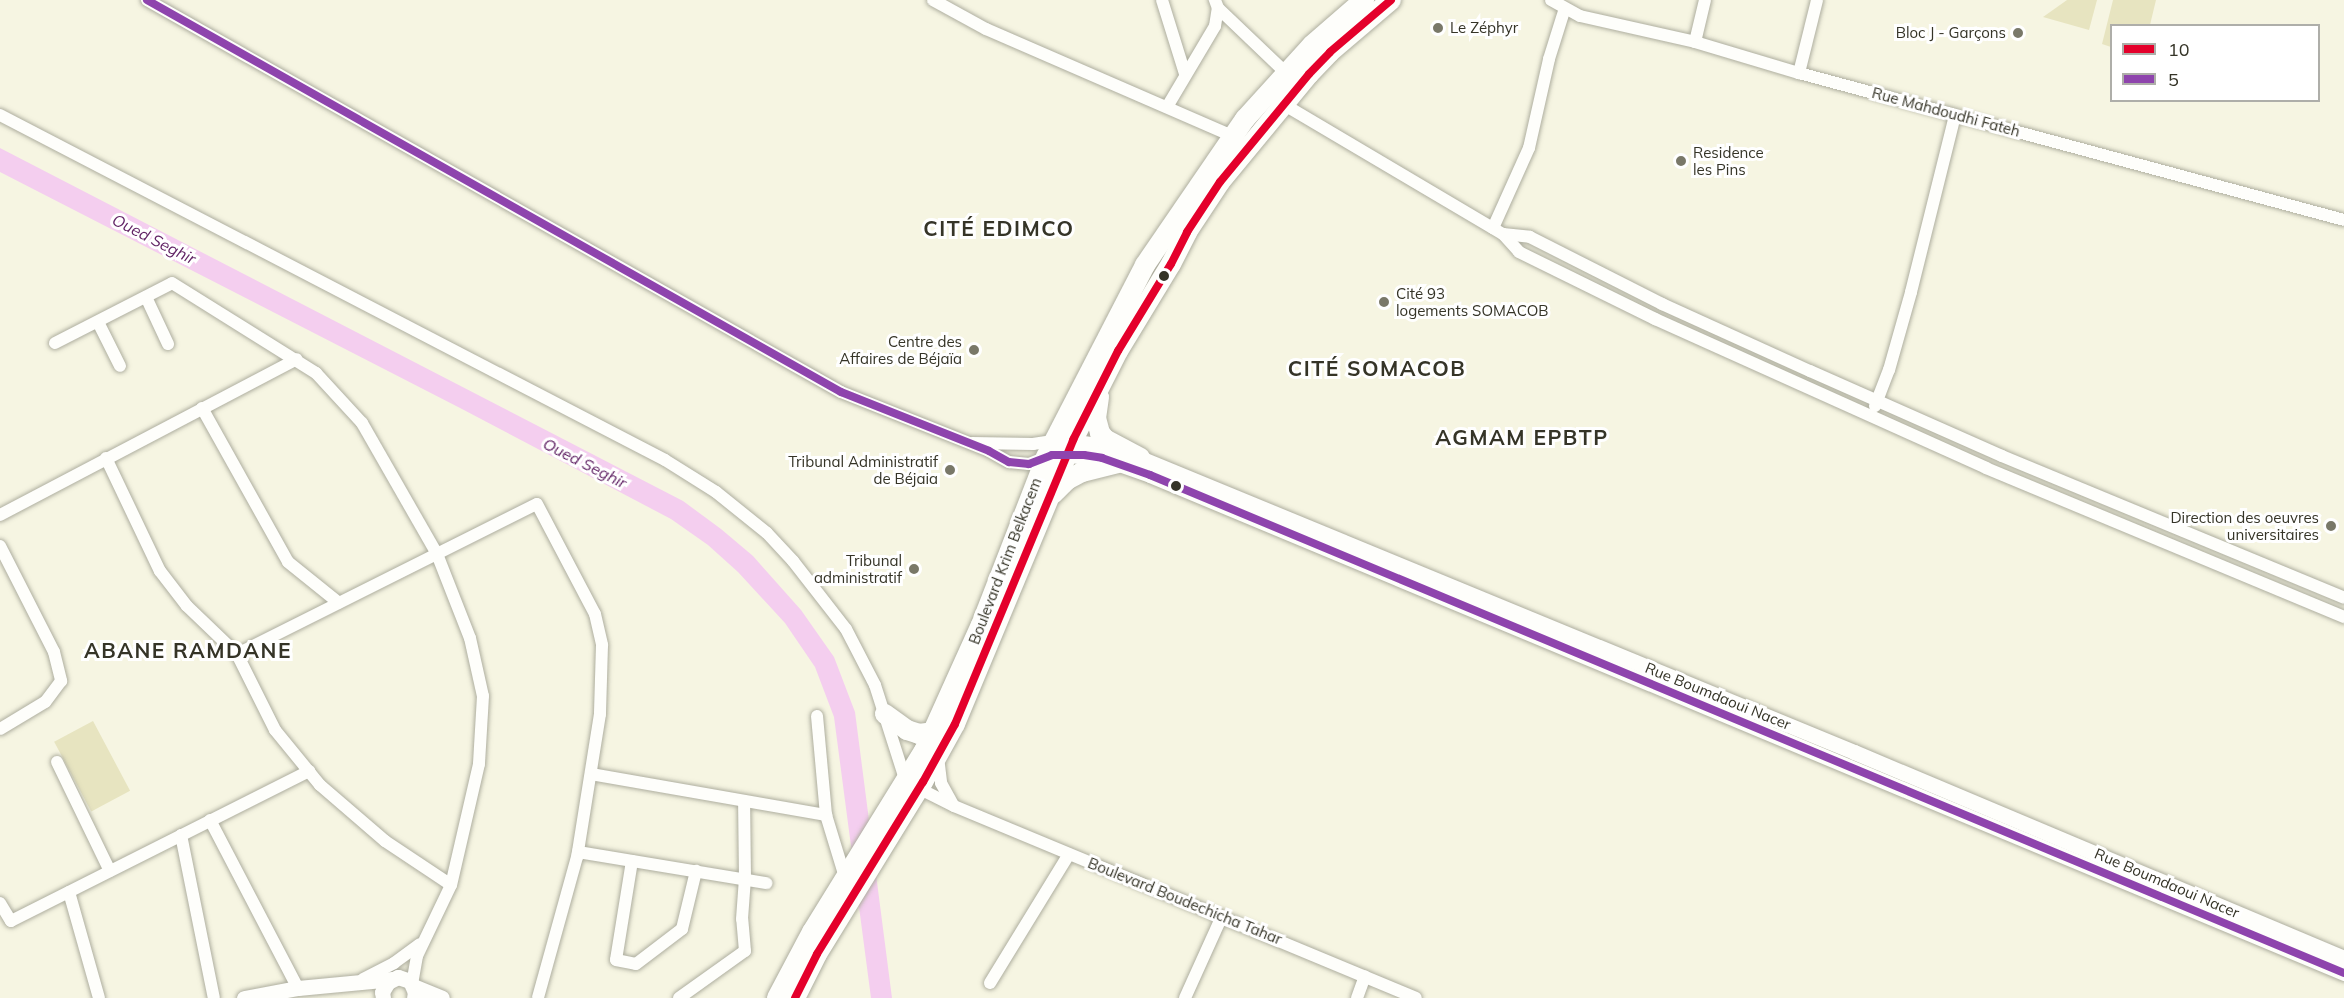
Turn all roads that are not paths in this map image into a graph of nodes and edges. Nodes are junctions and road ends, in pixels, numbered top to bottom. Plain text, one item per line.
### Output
1 (147, 0) edge
2 (933, 0) edge
3 (1162, 0) edge
4 (1364, 0) edge
5 (1391, 0) edge
6 (1551, 0) edge
7 (1705, 0) edge
8 (1817, 0) edge
9 (1216, 4) edge
10 (1565, 8) junction
11 (1695, 42) junction
12 (1286, 73) junction
13 (1799, 73) junction
14 (1185, 74) junction
15 (1283, 104) junction
16 (1167, 107) junction
17 (1955, 115) junction
18 (0, 116) edge
19 (1232, 136) junction
20 (2344, 220) edge
21 (1498, 231) junction
22 (146, 297) junction
23 (98, 322) junction
24 (55, 343) dead end
25 (168, 344) dead end
26 (297, 359) junction
27 (120, 366) dead end
28 (1102, 382) junction
29 (1877, 401) junction
30 (202, 408) junction
31 (1871, 416) junction
32 (968, 443) junction
33 (1060, 448) junction
34 (106, 458) junction
35 (1140, 458) junction
36 (1118, 463) junction
37 (1049, 498) junction
38 (0, 515) edge
39 (2206, 541) junction
40 (0, 546) edge
41 (437, 554) junction
42 (2199, 558) junction
43 (2344, 598) edge
44 (339, 603) junction
45 (2344, 617) edge
46 (237, 654) junction
47 (885, 714) junction
48 (817, 716) dead end
49 (0, 729) edge
50 (933, 732) junction
51 (938, 754) junction
52 (57, 762) dead end
53 (309, 771) junction
54 (591, 774) junction
55 (908, 796) junction
56 (744, 801) junction
57 (954, 806) junction
58 (826, 815) junction
59 (210, 820) junction
60 (181, 835) junction
61 (578, 852) junction
62 (1069, 854) junction
63 (632, 861) junction
64 (110, 871) junction
65 (696, 871) junction
66 (745, 878) junction
67 (766, 883) dead end
68 (451, 885) junction
69 (850, 886) junction
70 (69, 891) junction
71 (0, 903) edge
72 (1222, 916) junction
73 (423, 941) junction
74 (2344, 958) edge
75 (2344, 973) edge
76 (1365, 976) junction
77 (394, 978) junction
78 (354, 982) junction
79 (990, 982) dead end
80 (298, 988) junction
81 (413, 990) edge
82 (439, 997) edge
83 (99, 998) edge
84 (214, 998) edge
85 (244, 998) edge
86 (383, 998) edge
87 (538, 998) edge
88 (679, 998) edge
89 (777, 998) edge
90 (795, 998) edge
91 (1185, 998) edge
92 (1357, 998) edge
93 (1416, 998) edge

1 - 32 street
2 - 16 street
3 - 14 street
4 - 12 main road, Boulevard Krim Belkacem
5 - 15 main road, Boulevard Krim Belkacem
6 - 10 street, Rue Mahdoudhi Fateh
7 - 11 street
8 - 13 street
9 - 12 street
9 - 14 street
10 - 11 street, Rue Mahdoudhi Fateh
10 - 21 street
11 - 13 street, Rue Mahdoudhi Fateh
12 - 19 main road, Boulevard Krim Belkacem
13 - 17 street, Rue Mahdoudhi Fateh
14 - 16 street
15 - 21 street
15 - 28 main road, Boulevard Krim Belkacem
16 - 19 street
17 - 20 street, Rue Mahdoudhi Fateh
17 - 29 street
18 - 47 street
19 - 33 main road, Boulevard Krim Belkacem
21 - 29 street
21 - 31 street
22 - 23 street
22 - 25 street
22 - 26 street
23 - 24 street
23 - 27 street
26 - 30 street
26 - 41 street
28 - 33 main road, Boulevard Krim Belkacem
28 - 35 main road
29 - 31 street
29 - 39 street
30 - 34 street
30 - 44 street
31 - 42 street
32 - 33 street
32 - 33 street
33 - 35 street, Rue Boumdaoui Nacer
33 - 36 street, Rue Boumdaoui Nacer
33 - 37 main road, Boulevard Krim Belkacem
33 - 50 main road, Boulevard Krim Belkacem
34 - 38 street
34 - 46 street
35 - 74 street, Rue Boumdaoui Nacer
36 - 37 main road
36 - 75 street, Rue Boumdaoui Nacer
37 - 51 main road, Boulevard Krim Belkacem
39 - 42 street
39 - 43 street
40 - 49 street
41 - 44 street
41 - 54 street
41 - 68 street
42 - 45 street
44 - 46 street
46 - 53 street
47 - 50 main road
47 - 55 street
48 - 58 street
50 - 55 main road, Boulevard Krim Belkacem
51 - 55 main road, Boulevard Krim Belkacem
51 - 57 street
52 - 64 street
53 - 59 street
53 - 68 street
54 - 56 street
54 - 61 street
55 - 57 street, Boulevard Boudechicha Tahar
55 - 57 street, Boulevard Boudechicha Tahar
55 - 69 main road, Boulevard Krim Belkacem
56 - 58 street
56 - 66 street
57 - 62 street, Boulevard Boudechicha Tahar
58 - 69 street
59 - 60 street
59 - 80 street
60 - 64 street
60 - 84 street
61 - 63 street
61 - 87 street
62 - 72 street, Boulevard Boudechicha Tahar
62 - 79 street
63 - 65 street
63 - 65 street
64 - 70 street
65 - 66 street
66 - 67 street
66 - 88 street
68 - 73 street
69 - 89 main road, Boulevard Krim Belkacem
69 - 90 main road, Boulevard Krim Belkacem
70 - 71 street
70 - 83 street
72 - 76 street, Boulevard Boudechicha Tahar
72 - 91 street
73 - 77 street
73 - 78 street
73 - 81 street
73 - 82 street
76 - 92 street
76 - 93 street, Boulevard Boudechicha Tahar
77 - 78 street
77 - 81 street
77 - 86 street
78 - 80 street
80 - 85 street
81 - 82 street

